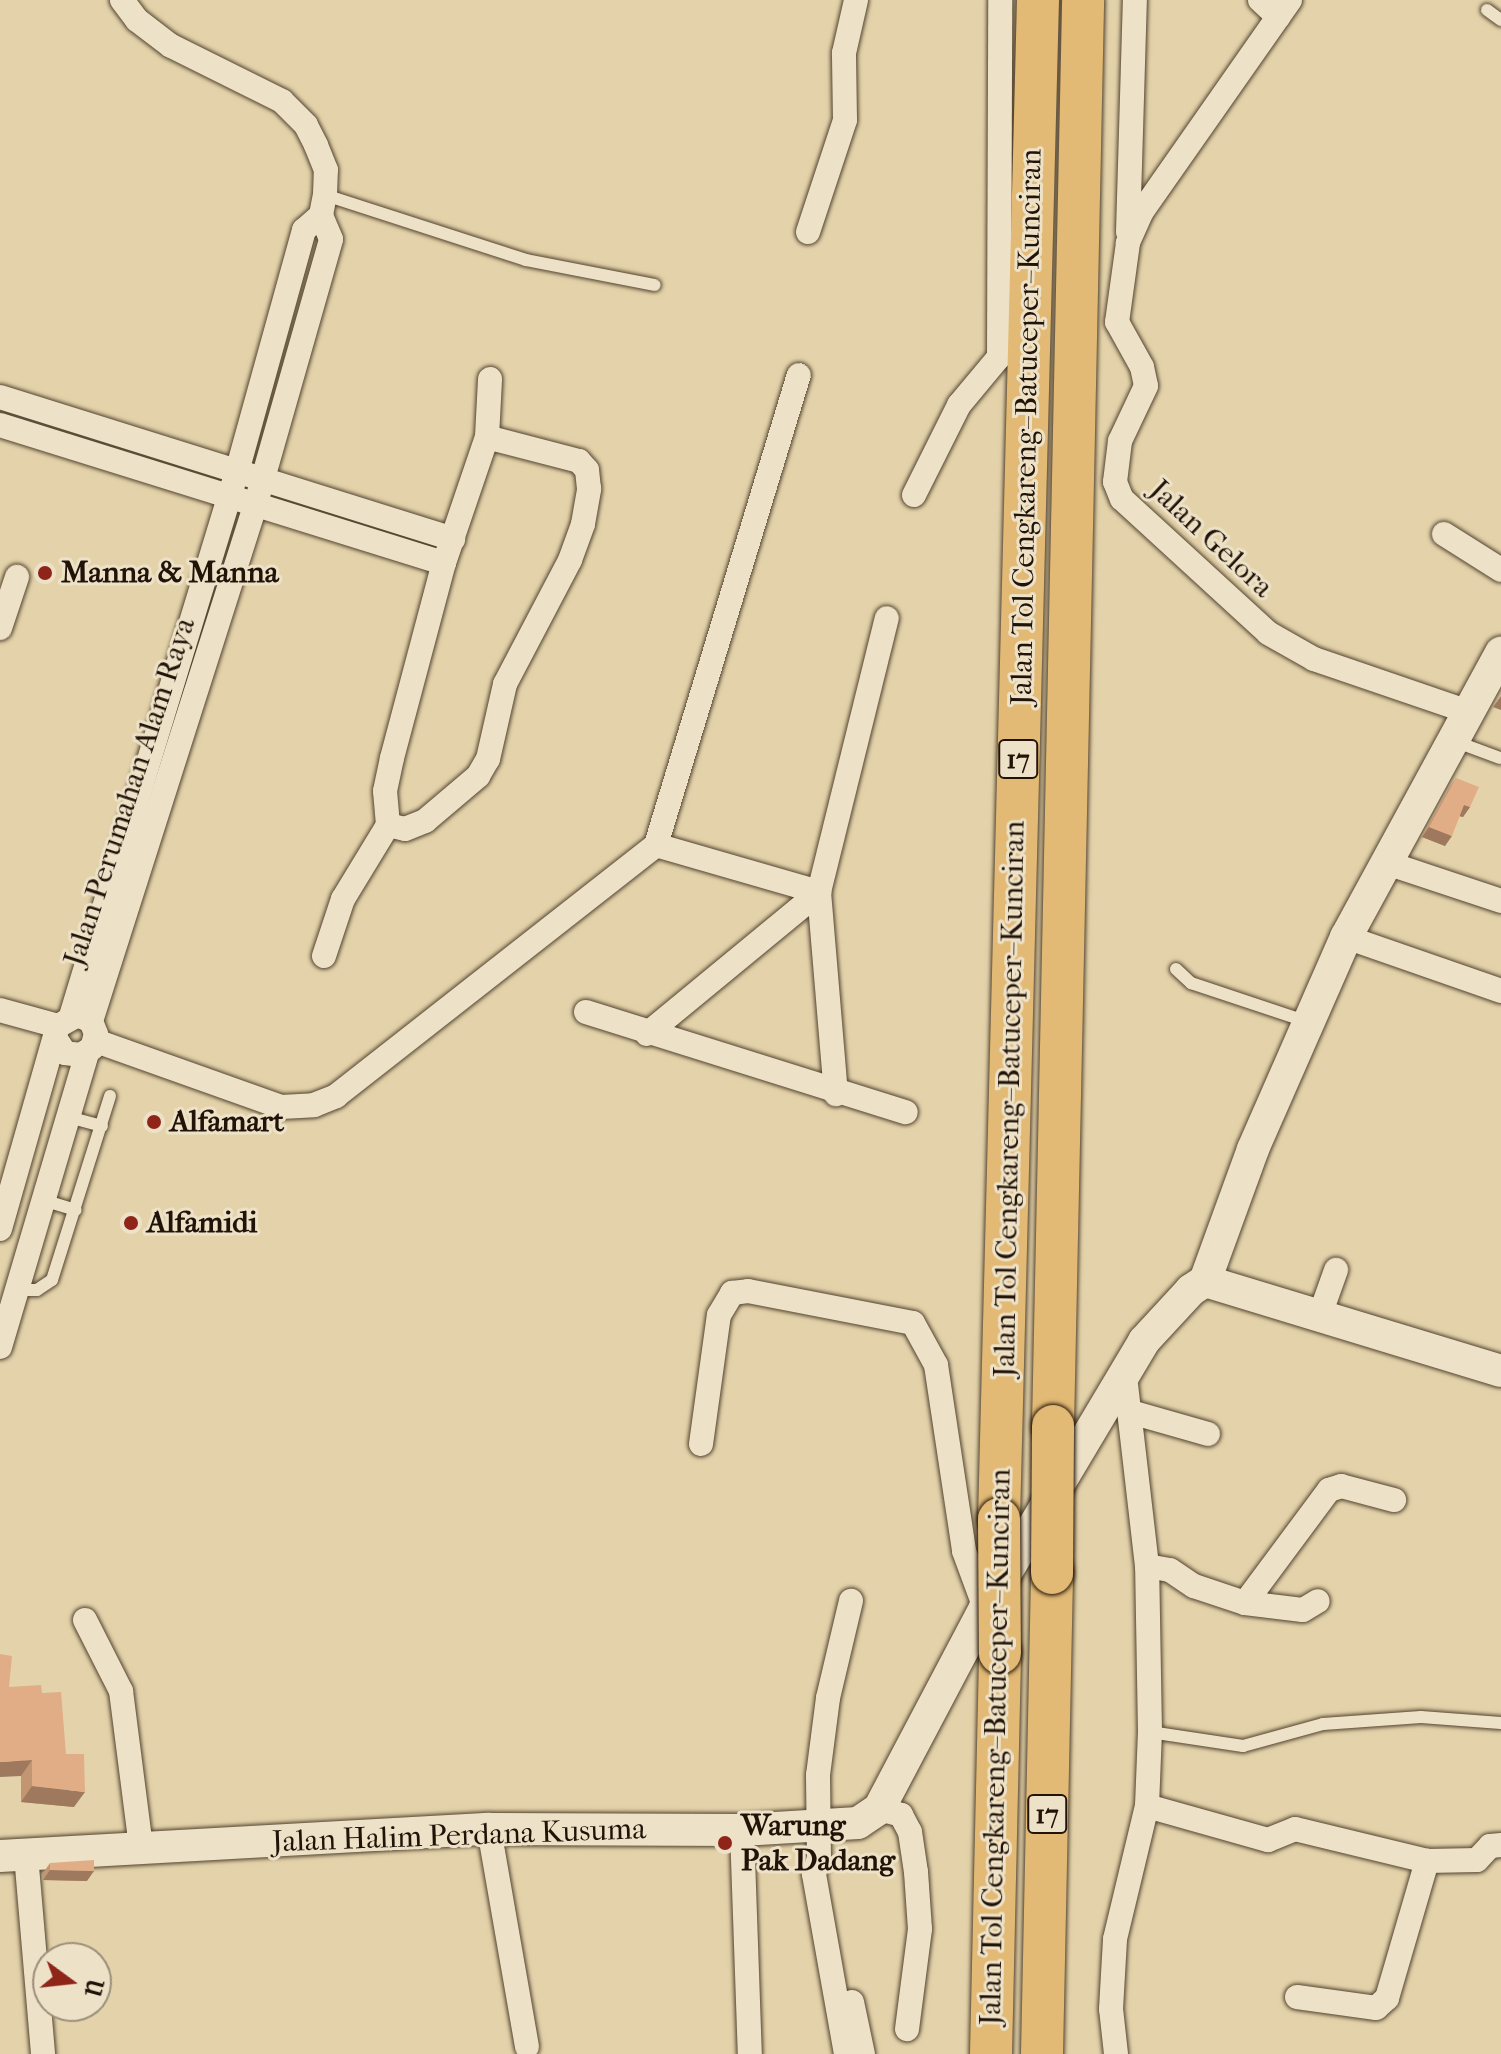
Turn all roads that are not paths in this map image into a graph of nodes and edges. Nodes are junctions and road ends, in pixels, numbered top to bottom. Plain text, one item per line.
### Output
1 (122, 0) edge
2 (1000, 0) edge
3 (1038, 0) edge
4 (1083, 0) edge
5 (1135, 0) edge
6 (1260, 0) edge
7 (851, 1) edge
8 (1284, 8) edge
9 (1487, 10) dead end
10 (1501, 20) edge
11 (323, 205) junction
12 (808, 232) dead end
13 (1128, 243) junction
14 (655, 285) dead end
15 (799, 375) dead end
16 (490, 379) dead end
17 (0, 397) edge
18 (0, 425) edge
19 (487, 437) junction
20 (238, 468) junction
21 (264, 477) junction
22 (914, 495) dead end
23 (230, 496) junction
24 (256, 503) junction
25 (1444, 534) dead end
26 (453, 539) junction
27 (444, 563) junction
28 (1501, 570) edge
29 (17, 577) dead end
30 (887, 618) dead end
31 (0, 628) edge
32 (1497, 668) edge
33 (1469, 712) junction
34 (1452, 739) junction
35 (1500, 758) edge
36 (388, 825) junction
37 (656, 845) junction
38 (1387, 863) junction
39 (819, 892) junction
40 (1501, 901) edge
41 (1346, 937) junction
42 (324, 956) dead end
43 (1176, 969) dead end
44 (1499, 983) edge
45 (0, 1010) edge
46 (586, 1012) dead end
47 (1308, 1022) junction
48 (76, 1033) junction
49 (647, 1034) junction
50 (836, 1094) junction
51 (110, 1096) dead end
52 (906, 1112) dead end
53 (72, 1118) junction
54 (102, 1126) junction
55 (46, 1201) junction
56 (76, 1210) junction
57 (0, 1229) edge
58 (1336, 1270) dead end
59 (1205, 1281) junction
60 (18, 1290) junction
61 (1320, 1315) junction
62 (0, 1347) edge
63 (1501, 1371) edge
64 (1125, 1376) junction
65 (1131, 1412) junction
66 (1208, 1434) dead end
67 (701, 1444) dead end
68 (1394, 1500) dead end
69 (1147, 1566) junction
70 (851, 1601) dead end
71 (1318, 1601) dead end
72 (1245, 1603) junction
73 (985, 1608) junction
74 (85, 1620) dead end
75 (1501, 1723) edge
76 (1150, 1732) junction
77 (1147, 1806) junction
78 (879, 1809) junction
79 (489, 1829) junction
80 (742, 1830) junction
81 (817, 1843) junction
82 (1501, 1845) edge
83 (141, 1848) junction
84 (13, 1856) edge
85 (1427, 1861) junction
86 (1297, 1997) dead end
87 (907, 2029) dead end
88 (527, 2047) dead end
89 (43, 2054) edge
90 (750, 2054) edge
91 (846, 2054) edge
92 (863, 2054) edge
93 (991, 2054) edge
94 (1042, 2054) edge
95 (1116, 2054) edge

1 - 11 street, Jalan Perumahan Alam Raya
2 - 22 street
3 - 93 highway, Jalan Tol Cengkareng–Batuceper–Kunciran / 17, bridge
4 - 94 highway, Jalan Tol Cengkareng–Batuceper–Kunciran / 17, bridge
5 - 13 street
6 - 8 street
7 - 12 street
8 - 13 street, Jalan Gelora
9 - 10 lane
11 - 14 lane
11 - 20 street, Jalan Perumahan Alam Raya
11 - 21 street, Jalan Perumahan Alam Raya
13 - 33 street, Jalan Gelora
15 - 37 street
16 - 19 street
17 - 20 street
18 - 23 street
19 - 26 street
19 - 36 street
20 - 21 street
20 - 23 street, Jalan Perumahan Alam Raya
21 - 24 street, Jalan Perumahan Alam Raya
21 - 26 street
23 - 24 street
23 - 48 street, Jalan Perumahan Alam Raya
24 - 27 street
24 - 48 street, Jalan Perumahan Alam Raya
25 - 28 street
26 - 27 street
27 - 36 street
29 - 31 street
30 - 39 street
32 - 33 main road
33 - 34 main road
34 - 35 lane
34 - 38 main road
36 - 42 street
37 - 39 street
37 - 48 street
38 - 40 street
38 - 41 main road
39 - 49 street
39 - 50 street
41 - 44 street
41 - 47 main road
43 - 47 lane
45 - 48 street
46 - 49 street
47 - 59 main road
48 - 53 street, Jalan Perumahan Alam Raya
48 - 57 street, Jalan Perumahan Alam Raya
49 - 50 street
50 - 52 street
51 - 54 lane
53 - 54 lane
53 - 55 street, Jalan Perumahan Alam Raya
54 - 56 lane
55 - 56 lane
55 - 60 street, Jalan Perumahan Alam Raya
56 - 60 lane
58 - 61 street
59 - 61 main road
59 - 64 main road
60 - 62 street, Jalan Perumahan Alam Raya
61 - 63 main road
64 - 65 street
64 - 73 main road
65 - 66 street
65 - 69 street
67 - 73 street
68 - 72 street
69 - 72 street
69 - 76 street
70 - 81 street
71 - 72 street
73 - 78 main road
74 - 83 street
75 - 76 lane
76 - 77 street
77 - 85 street
77 - 95 street
78 - 81 main road, Jalan Halim Perdana Kusuma
78 - 87 street
79 - 80 main road, Jalan Halim Perdana Kusuma
79 - 83 main road, Jalan Halim Perdana Kusuma
79 - 88 street
80 - 81 main road, Jalan Halim Perdana Kusuma
80 - 90 street
81 - 91 street
81 - 92 street
82 - 85 street
83 - 84 main road, Jalan Halim Perdana Kusuma
84 - 89 street
85 - 86 street

